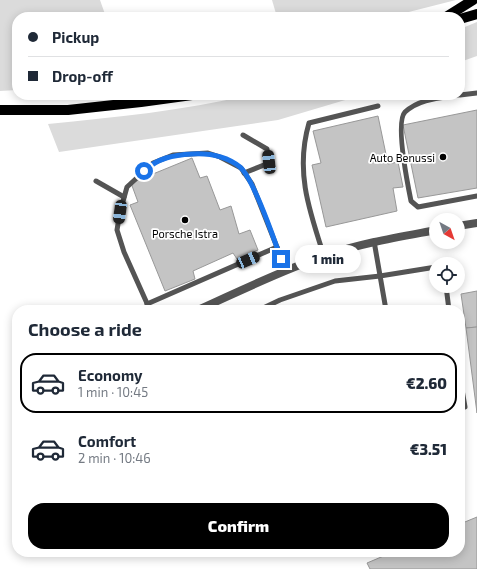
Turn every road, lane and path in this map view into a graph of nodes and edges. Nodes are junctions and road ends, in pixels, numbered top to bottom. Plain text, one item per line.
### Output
1 (473, 0) edge
2 (454, 12) edge
3 (477, 14) edge
4 (465, 18) edge
5 (477, 93) edge
6 (465, 94) edge
7 (156, 100) edge
8 (425, 100) edge
9 (378, 106) dead end
10 (0, 110) edge
11 (243, 135) dead end
12 (244, 173) junction
13 (96, 181) dead end
14 (477, 196) edge
15 (124, 197) junction
16 (477, 223) edge
17 (465, 225) edge
18 (429, 231) edge
19 (374, 241) junction
20 (277, 247) junction
21 (324, 256) junction
22 (429, 268) edge
23 (286, 270) junction
24 (380, 276) junction
25 (447, 293) edge
26 (147, 304) joint
27 (209, 305) edge
28 (270, 305) edge
29 (385, 305) edge
30 (448, 305) edge

1 - 2 main road
3 - 4 main road
5 - 6 lane
7 - 10 main road
8 - 14 lane
9 - 21 lane
11 - 12 lane
12 - 15 lane
12 - 20 lane
13 - 15 lane
15 - 26 lane
16 - 17 street
18 - 19 street
19 - 21 street
19 - 24 lane
20 - 23 lane
20 - 26 lane
21 - 23 street
22 - 24 lane
23 - 27 street
24 - 28 lane
24 - 29 lane
25 - 30 lane

